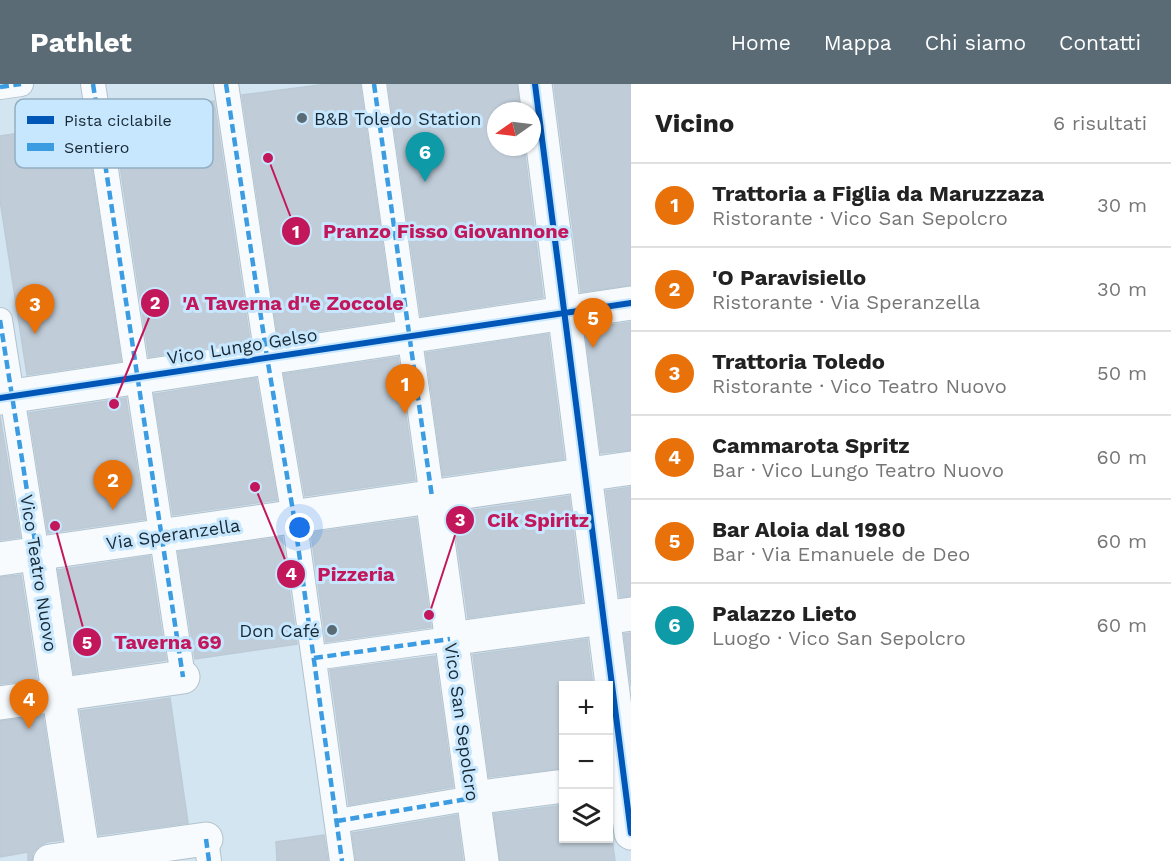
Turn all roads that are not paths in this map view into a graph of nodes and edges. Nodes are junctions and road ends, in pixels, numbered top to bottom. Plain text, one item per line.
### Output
1 (21, 84) edge
2 (93, 84) edge
3 (226, 84) edge
4 (374, 84) edge
5 (535, 84) edge
6 (0, 87) edge
7 (95, 99) edge
8 (106, 168) edge
9 (631, 303) edge
10 (565, 313) junction
11 (0, 320) edge
12 (409, 337) junction
13 (267, 357) junction
14 (138, 377) junction
15 (6, 397) edge
16 (631, 468) edge
17 (585, 475) junction
18 (432, 497) junction
19 (294, 517) junction
20 (162, 536) junction
21 (37, 554) junction
22 (0, 559) edge
23 (617, 616) edge
24 (450, 639) junction
25 (314, 658) junction
26 (183, 677) joint
27 (58, 695) junction
28 (0, 703) edge
29 (621, 778) edge
30 (559, 787) edge
31 (473, 798) junction
32 (337, 821) junction
33 (631, 833) edge
34 (208, 850) edge
35 (84, 859) edge
36 (50, 861) edge
37 (342, 861) edge
38 (482, 861) edge

1 - 6 street
2 - 7 street
3 - 13 street
4 - 12 street, Vico San Sepolcro
5 - 10 street
8 - 14 street
9 - 10 street, Vico Lungo Gelso
10 - 12 street, Vico Lungo Gelso
10 - 17 street
11 - 15 street, Vico Teatro Nuovo
12 - 13 street, Vico Lungo Gelso
12 - 18 street, Vico San Sepolcro
13 - 14 street, Vico Lungo Gelso
13 - 19 street
14 - 15 street, Vico Lungo Gelso
14 - 20 street
15 - 21 street, Vico Teatro Nuovo
16 - 17 street, Via Speranzella
17 - 18 street, Via Speranzella
17 - 23 street
18 - 19 street, Via Speranzella
18 - 24 street, Vico San Sepolcro
19 - 20 street, Via Speranzella
19 - 25 street
20 - 21 street, Via Speranzella
20 - 26 street
21 - 22 street, Via Speranzella
21 - 27 street, Vico Teatro Nuovo
23 - 24 street
23 - 29 street
24 - 25 street
24 - 31 street, Vico San Sepolcro
25 - 32 street
26 - 27 street
27 - 28 street
27 - 35 street, Vico Teatro Nuovo
29 - 33 street
30 - 31 street
31 - 32 street
31 - 38 street, Vico San Sepolcro
32 - 37 street
34 - 35 street
35 - 36 street

